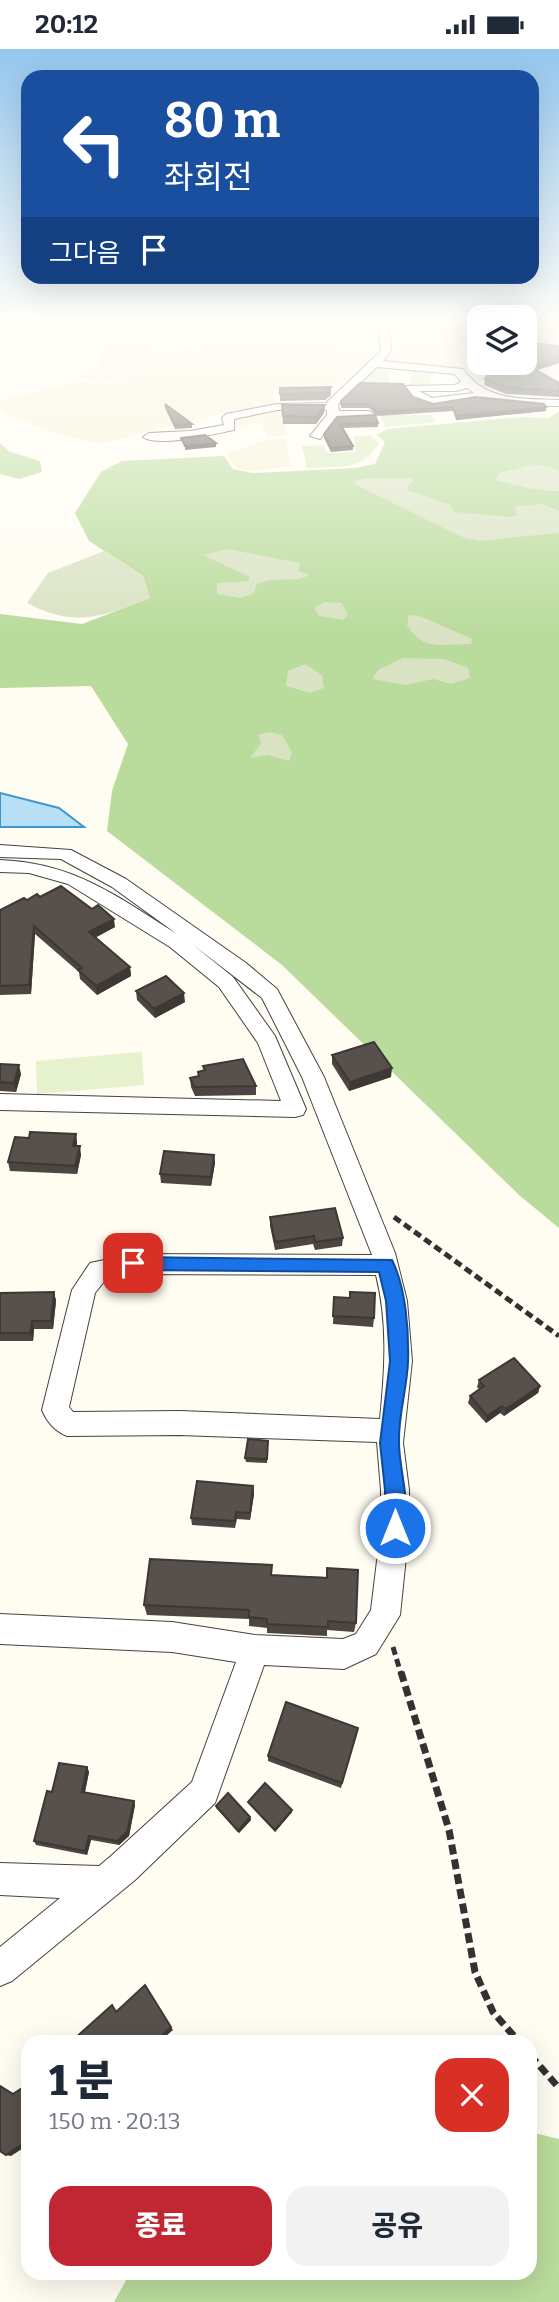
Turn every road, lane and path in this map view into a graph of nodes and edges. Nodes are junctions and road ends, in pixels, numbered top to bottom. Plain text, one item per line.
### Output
1 (229, 427) edge
2 (321, 427) edge
3 (316, 436) dead end
4 (149, 437) dead end
5 (0, 851) edge
6 (0, 866) edge
7 (0, 1102) edge
8 (362, 1194) junction
9 (386, 1265) junction
10 (559, 1336) edge
11 (391, 1431) junction
12 (384, 1615) junction
13 (0, 1629) edge
14 (255, 1650) junction
15 (0, 1879) edge
16 (105, 1883) junction
17 (0, 1969) edge
18 (513, 2035) edge
19 (537, 2063) edge
20 (559, 2088) edge

1 - 4 street
2 - 3 street
5 - 8 street
6 - 7 street
8 - 9 street
8 - 10 path
9 - 11 street
9 - 11 street
11 - 12 street
12 - 14 street
12 - 18 path
13 - 14 street
14 - 16 street
15 - 16 street
16 - 17 street
19 - 20 path

